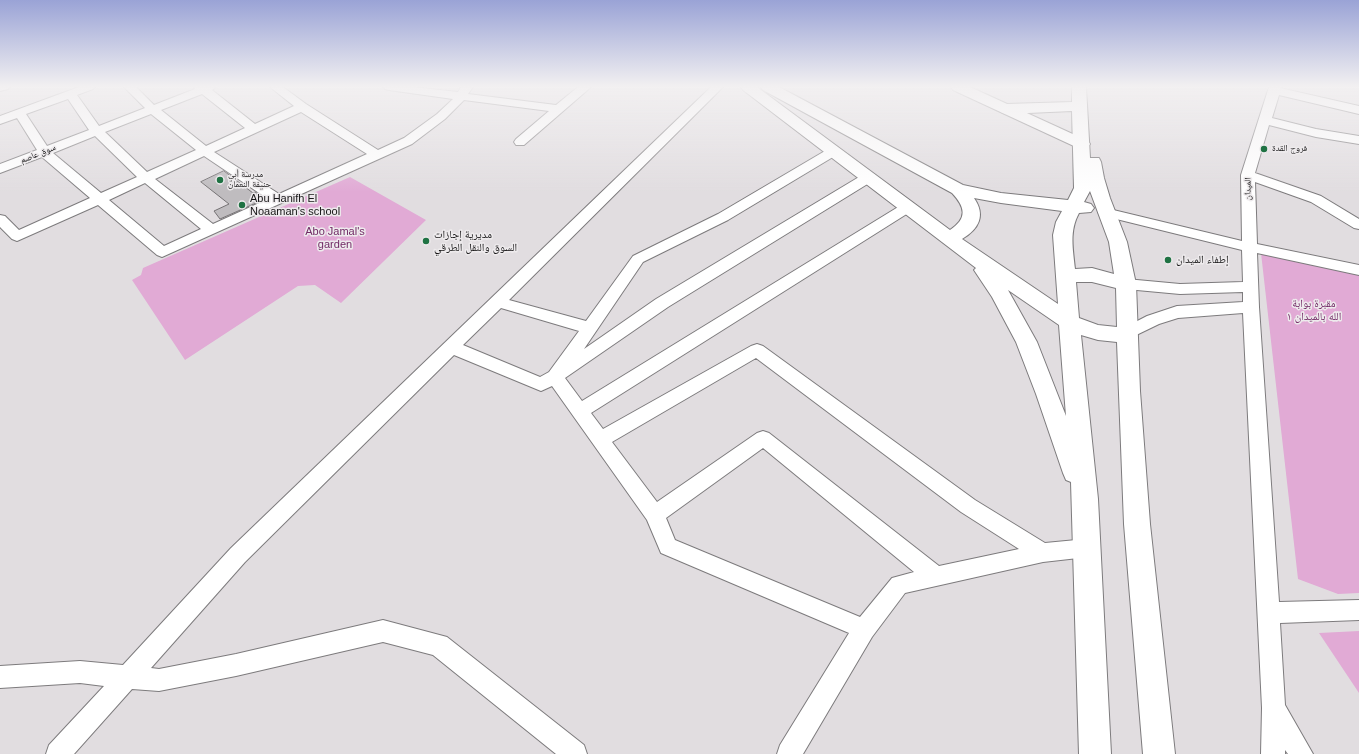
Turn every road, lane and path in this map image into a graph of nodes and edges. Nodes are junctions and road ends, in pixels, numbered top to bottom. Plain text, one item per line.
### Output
1 (25, 122) edge
2 (90, 122) edge
3 (120, 122) edge
4 (167, 122) edge
5 (246, 122) edge
6 (269, 122) edge
7 (326, 122) edge
8 (432, 122) edge
9 (543, 122) edge
10 (681, 122) edge
11 (795, 122) edge
12 (834, 122) edge
13 (1034, 122) edge
14 (1091, 122) edge
15 (1264, 122) edge
16 (1274, 122) edge
17 (1081, 124) joint
18 (1042, 126) junction
19 (254, 129) junction
20 (96, 131) junction
21 (1359, 140) edge
22 (520, 142) dead end
23 (1082, 144) junction
24 (834, 151) junction
25 (44, 152) junction
26 (204, 152) junction
27 (377, 155) junction
28 (0, 169) edge
29 (1248, 175) junction
30 (869, 177) junction
31 (146, 178) junction
32 (958, 189) junction
33 (99, 199) junction
34 (279, 200) junction
35 (1073, 205) junction
36 (908, 207) junction
37 (1106, 212) junction
38 (0, 219) edge
39 (1359, 225) edge
40 (212, 230) junction
41 (949, 238) junction
42 (1248, 247) junction
43 (976, 259) junction
44 (1359, 270) edge
45 (1066, 276) junction
46 (1126, 284) junction
47 (1250, 287) junction
48 (498, 302) junction
49 (1251, 307) junction
50 (1070, 322) junction
51 (589, 328) junction
52 (1128, 334) junction
53 (451, 347) junction
54 (555, 377) junction
55 (580, 411) junction
56 (601, 439) junction
57 (1085, 499) junction
58 (655, 514) junction
59 (1087, 548) junction
60 (1043, 553) junction
61 (936, 577) junction
62 (1359, 610) edge
63 (1269, 613) junction
64 (864, 628) junction
65 (0, 676) edge
66 (128, 677) junction
67 (1274, 708) junction
68 (58, 754) edge
69 (575, 754) edge
70 (789, 754) edge
71 (1095, 754) edge
72 (1159, 754) edge
73 (1273, 754) edge
74 (1301, 754) edge

1 - 25 street
2 - 20 street
3 - 20 street, سوق عاصم
4 - 26 street
5 - 19 street
6 - 19 street
7 - 27 street
8 - 27 street
9 - 22 street
10 - 48 street
11 - 24 main road
12 - 32 main road
13 - 18 main road
14 - 37 main road
15 - 29 street, الميدان
16 - 21 street
17 - 18 main road
17 - 23 main road
18 - 23 main road
19 - 26 street
20 - 25 street, سوق عاصم
20 - 31 street
23 - 35 main road
24 - 30 main road
24 - 51 street
25 - 28 street, سوق عاصم
25 - 33 street
26 - 31 street
26 - 34 street
27 - 34 street
29 - 39 street
29 - 42 street, الميدان
30 - 36 main road
30 - 54 street
31 - 33 street
31 - 40 street
32 - 35 main road
32 - 41 main road
33 - 38 street
33 - 40 street
34 - 40 street
35 - 37 main road
35 - 45 main road
36 - 41 main road
36 - 55 street
37 - 42 street
37 - 46 main road
41 - 43 main road
42 - 44 street
42 - 47 street, الميدان
43 - 50 main road
43 - 57 main road
45 - 46 main road
45 - 50 main road
46 - 47 street
46 - 52 main road
47 - 49 street, الميدان
48 - 51 street
48 - 53 street
49 - 52 street
49 - 63 street, الميدان
50 - 52 main road
50 - 57 main road
51 - 54 street
52 - 72 main road
53 - 54 street
53 - 66 street
54 - 55 street
55 - 56 street
56 - 58 street
56 - 60 street
57 - 59 main road
58 - 61 street
58 - 64 street
59 - 60 street
59 - 71 main road
60 - 61 street
61 - 64 street
62 - 63 street
63 - 67 street, الميدان
64 - 70 street
65 - 66 street
66 - 68 street
66 - 69 street
67 - 73 street, الميدان
67 - 74 street

